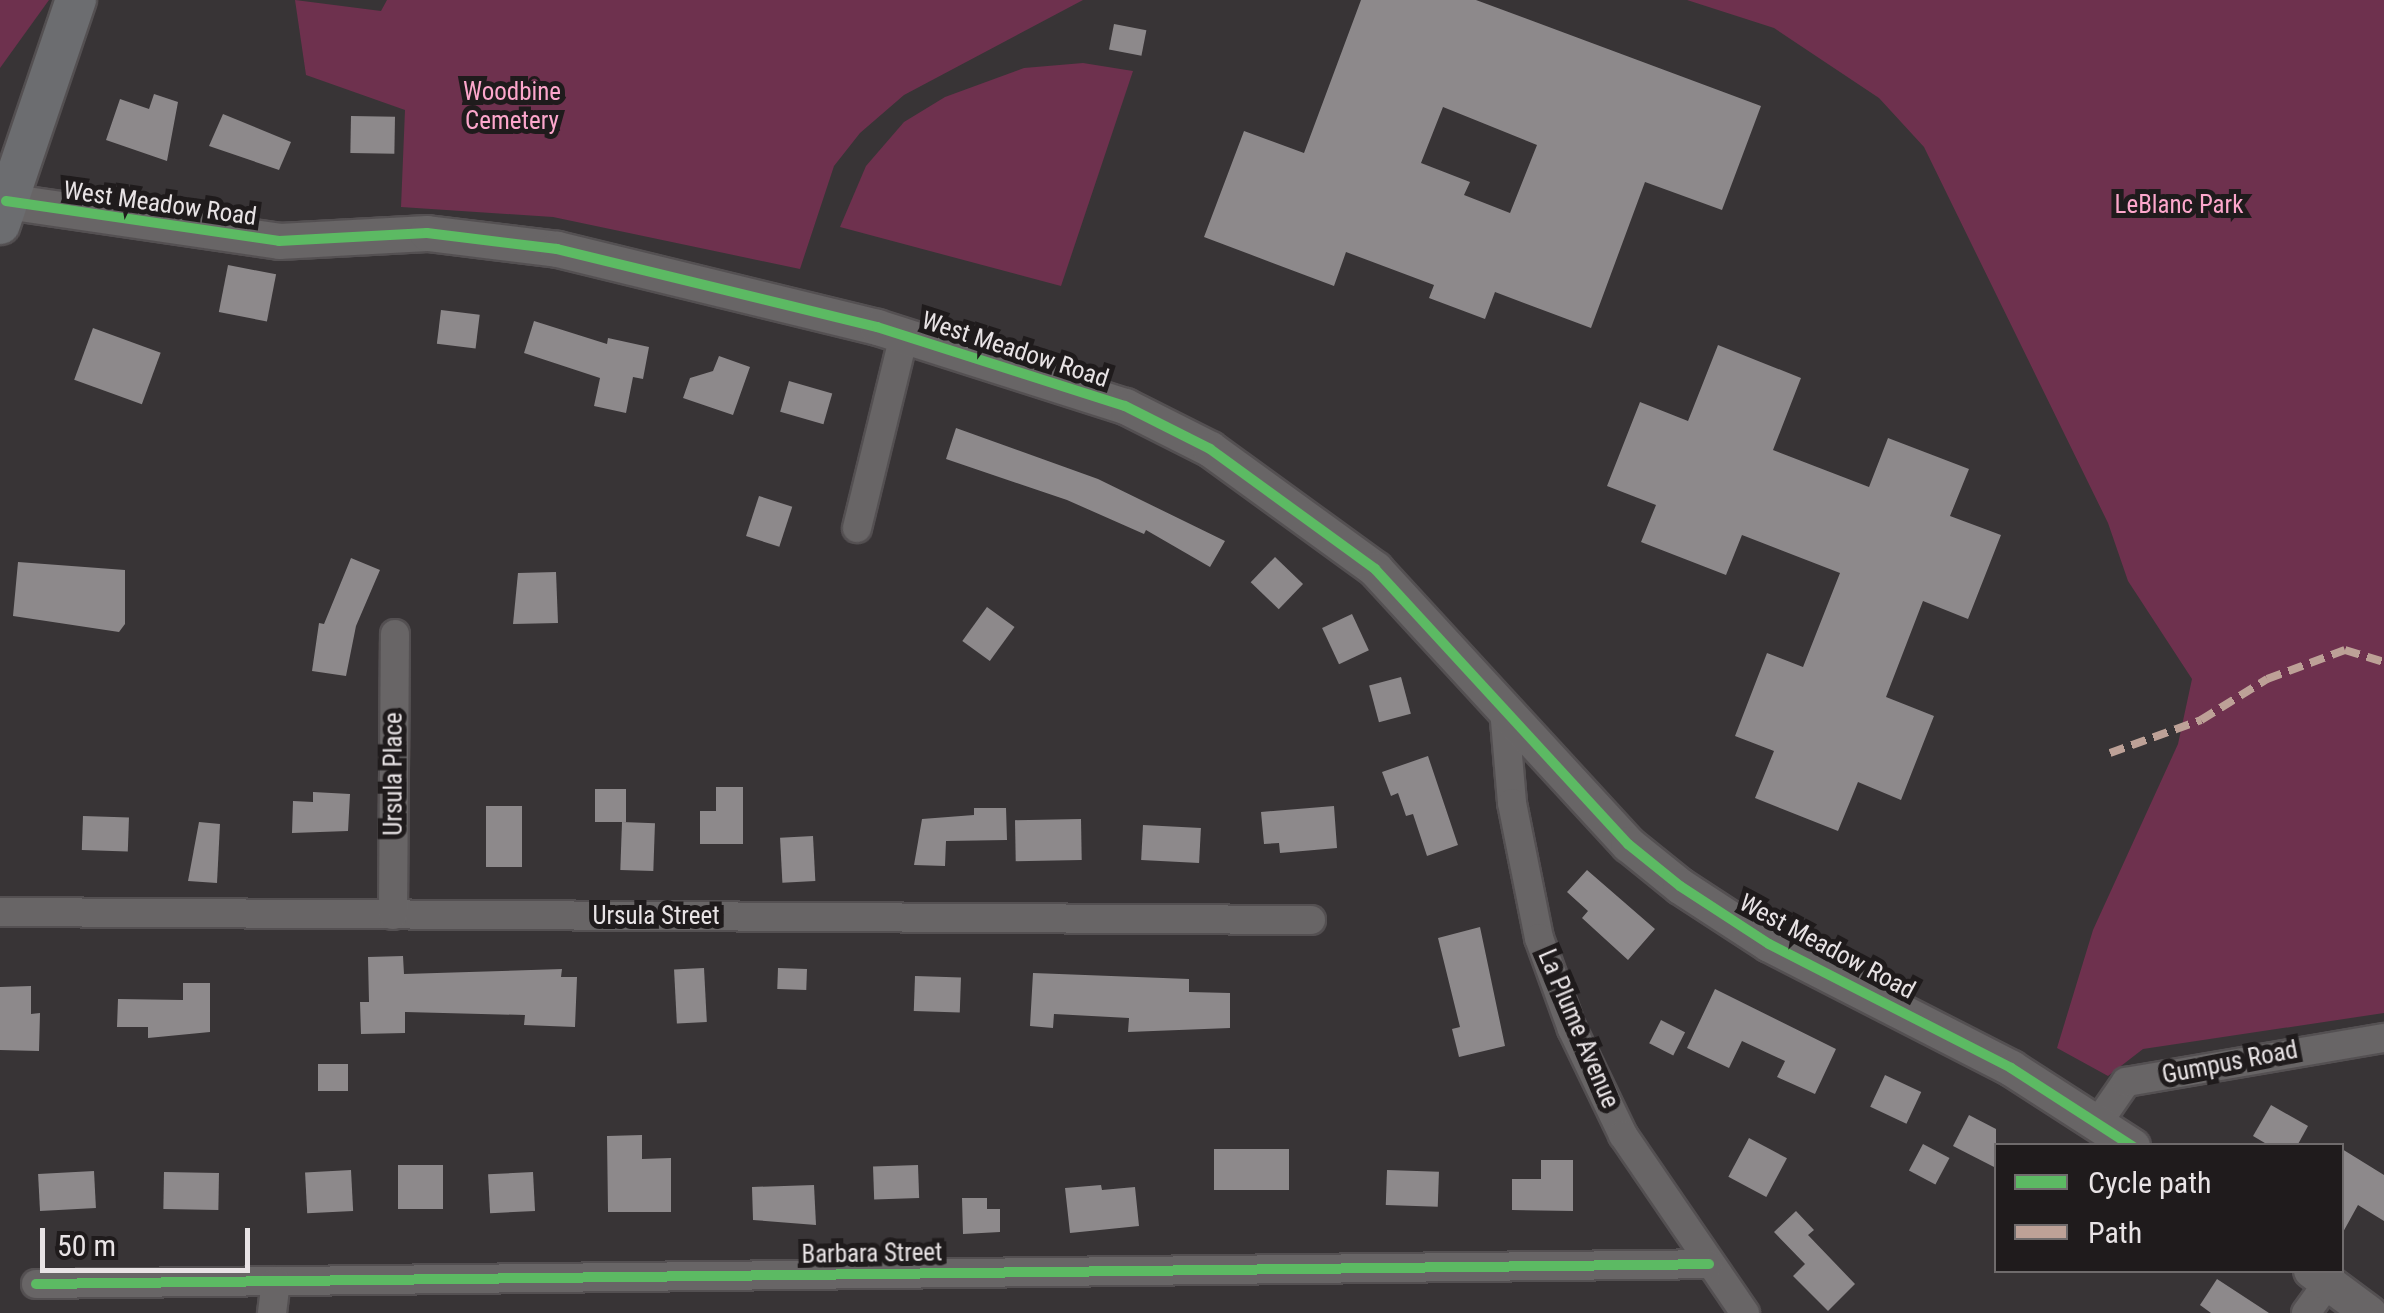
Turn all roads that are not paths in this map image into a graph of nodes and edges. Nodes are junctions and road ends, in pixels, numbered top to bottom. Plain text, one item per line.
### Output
1 (76, 0) edge
2 (3, 212) edge
3 (904, 335) junction
4 (857, 528) dead end
5 (395, 634) dead end
6 (1504, 709) junction
7 (0, 912) edge
8 (393, 914) junction
9 (1311, 920) dead end
10 (2384, 1038) edge
11 (2097, 1124) junction
12 (2127, 1143) edge
13 (1710, 1264) junction
14 (2319, 1277) edge
15 (276, 1281) junction
16 (36, 1284) dead end
17 (272, 1313) edge
18 (1745, 1313) edge
19 (2306, 1313) edge
20 (2369, 1313) edge

1 - 2 main road
2 - 3 street, West Meadow Road
3 - 4 street
3 - 6 street, West Meadow Road
5 - 8 street, Ursula Place
6 - 11 street, West Meadow Road
6 - 13 street, La Plume Avenue
7 - 8 street, Ursula Street
8 - 9 street, Ursula Street
10 - 11 street, Gumpus Road
11 - 12 street, West Meadow Road
13 - 15 street, Barbara Street
13 - 18 street, La Plume Avenue
14 - 19 street
14 - 20 street
15 - 16 street, Barbara Street
15 - 17 street

